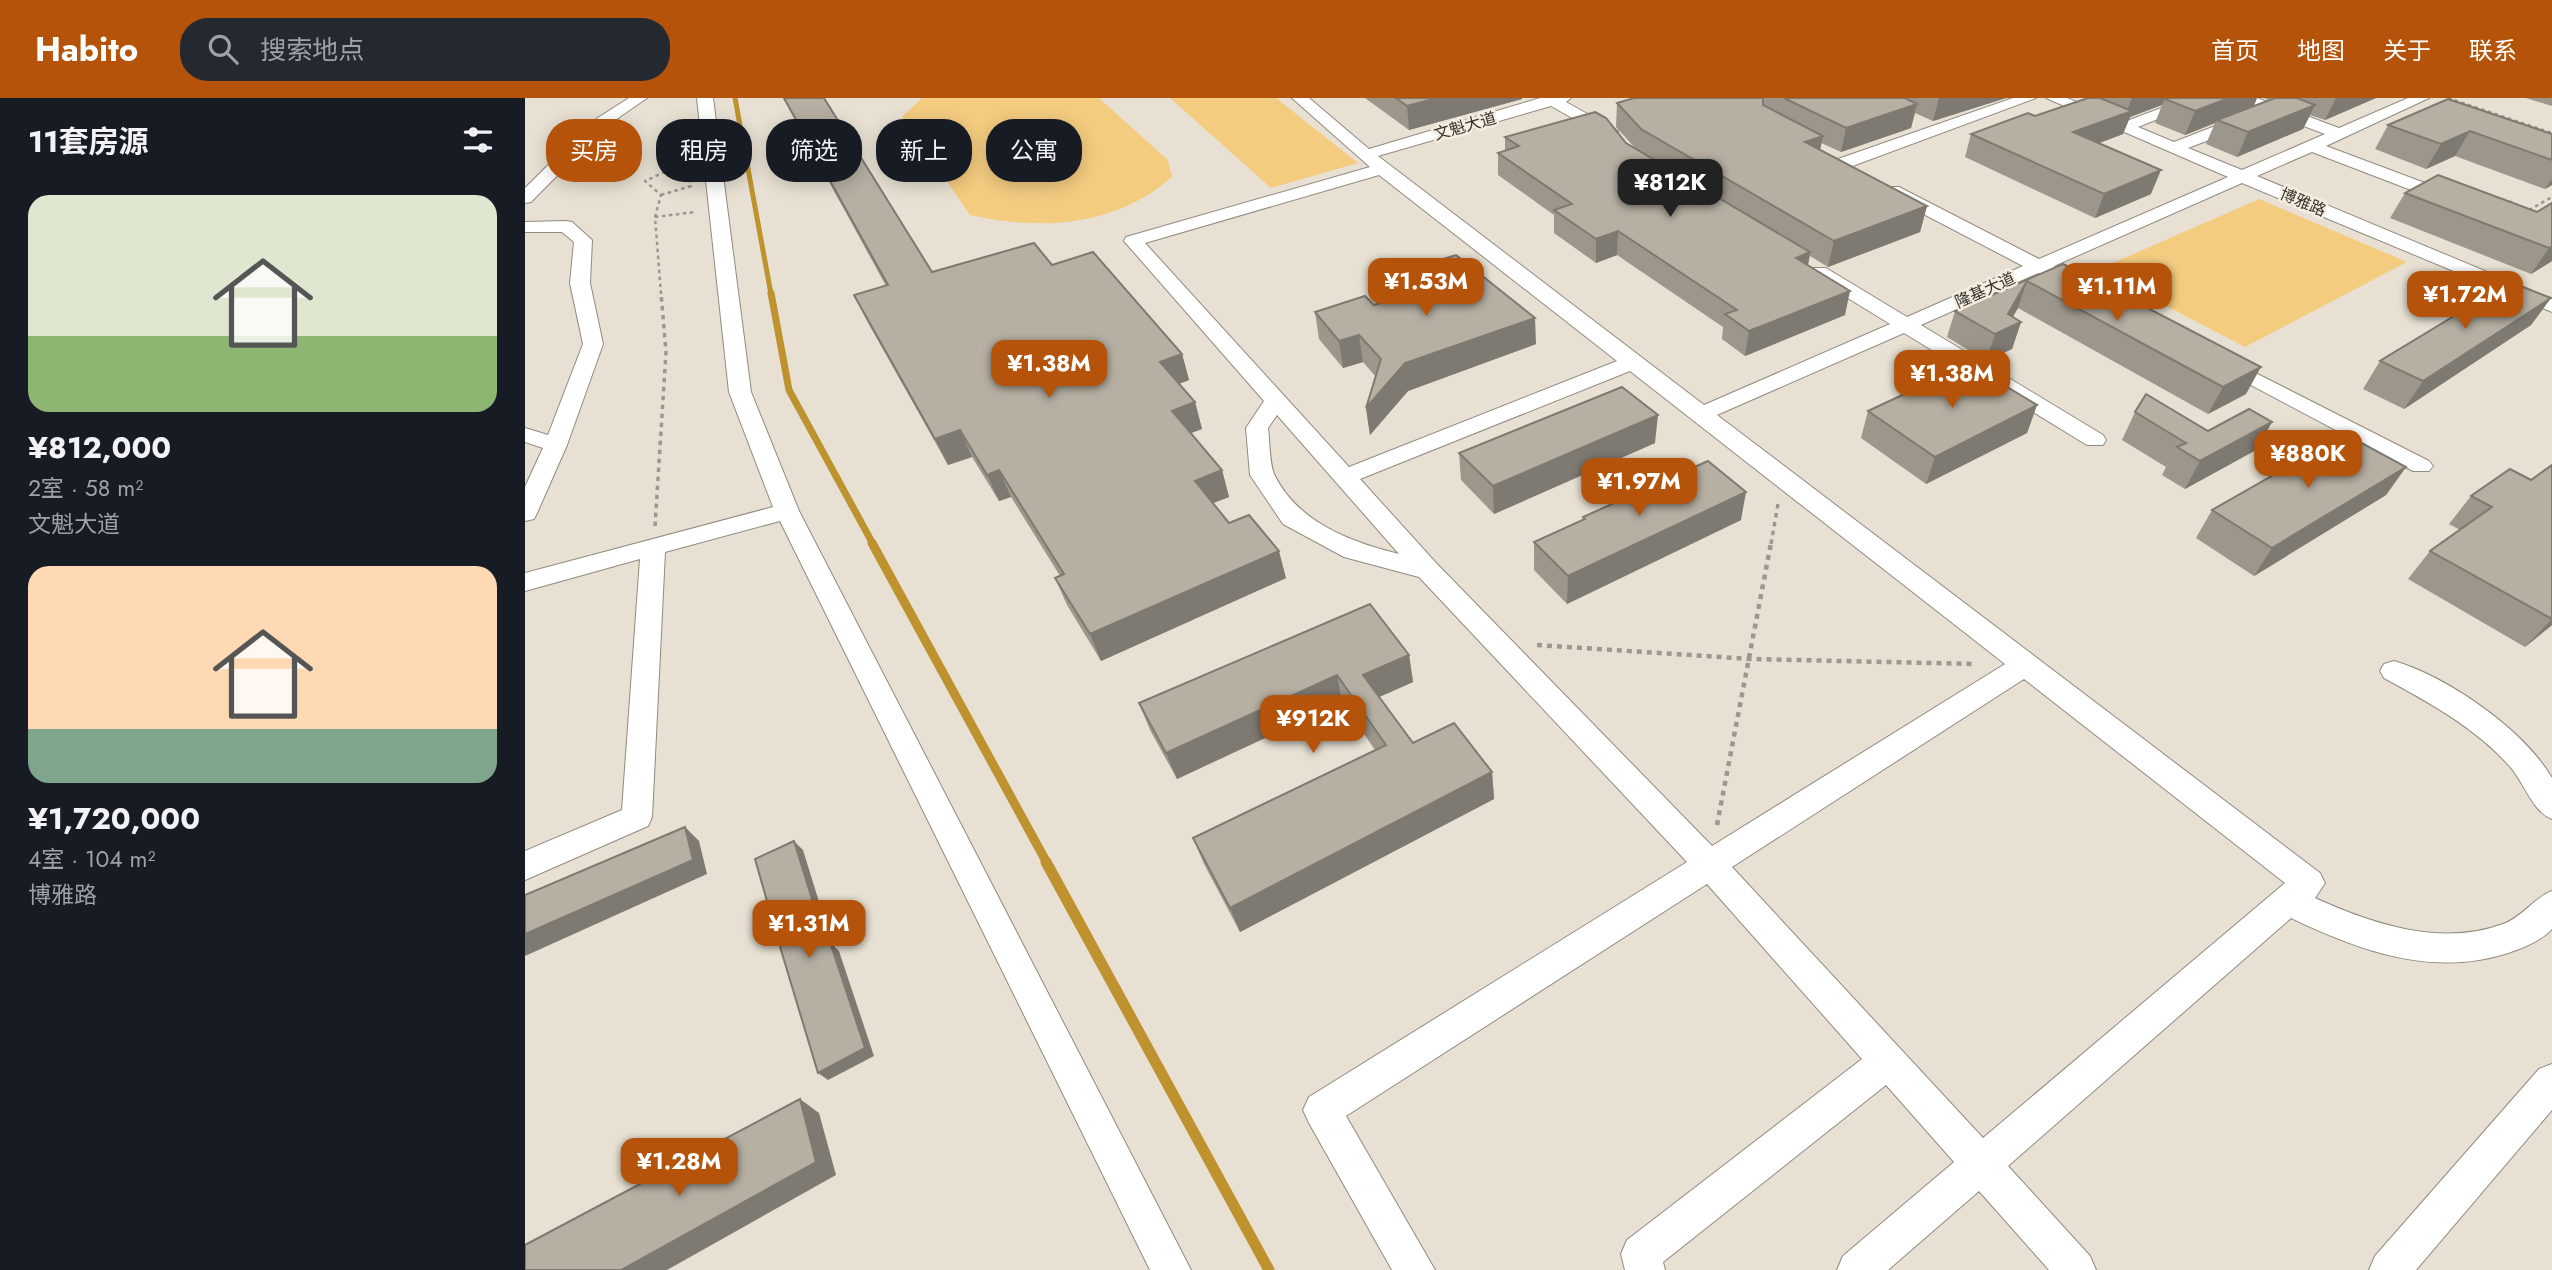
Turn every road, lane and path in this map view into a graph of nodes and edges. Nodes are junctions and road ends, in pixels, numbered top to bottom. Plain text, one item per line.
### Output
1 (639, 98) edge
2 (705, 98) edge
3 (1300, 98) edge
4 (2028, 98) edge
5 (2054, 98) edge
6 (2202, 98) edge
7 (2243, 98) edge
8 (2303, 98) edge
9 (2448, 98) edge
10 (1554, 99) edge
11 (2413, 99) edge
12 (2273, 109) junction
13 (707, 119) edge
14 (1912, 120) edge
15 (2124, 127) junction
16 (1935, 131) junction
17 (2552, 133) edge
18 (2340, 134) junction
19 (2312, 146) junction
20 (2173, 148) junction
21 (1626, 151) edge
22 (1820, 152) edge
23 (1375, 162) junction
24 (1842, 164) junction
25 (656, 176) edge
26 (2243, 176) junction
27 (690, 182) edge
28 (715, 182) edge
29 (661, 195) junction
30 (2552, 197) edge
31 (525, 198) edge
32 (2474, 204) junction
33 (718, 209) junction
34 (2529, 210) junction
35 (655, 216) junction
36 (525, 227) edge
37 (1798, 260) edge
38 (2038, 266) junction
39 (2063, 279) edge
40 (2552, 306) edge
41 (1905, 324) junction
42 (2199, 350) edge
43 (1634, 362) junction
44 (1276, 400) junction
45 (1702, 414) junction
46 (525, 435) edge
47 (2095, 440) dead end
48 (556, 445) junction
49 (525, 451) edge
50 (2421, 466) dead end
51 (1345, 477) junction
52 (1782, 477) junction
53 (787, 511) junction
54 (525, 513) edge
55 (653, 548) junction
56 (1428, 570) junction
57 (525, 582) edge
58 (1496, 642) junction
59 (1751, 659) junction
60 (2025, 665) junction
61 (2394, 671) dead end
62 (2552, 806) edge
63 (1709, 864) junction
64 (525, 866) edge
65 (2287, 901) junction
66 (2549, 918) edge
67 (1888, 1061) junction
68 (2552, 1082) edge
69 (1981, 1164) junction
70 (1171, 1270) edge
71 (1415, 1270) edge
72 (1645, 1270) edge
73 (1857, 1270) edge
74 (2076, 1270) edge
75 (2389, 1270) edge

1 - 31 street
2 - 13 street
3 - 23 street
4 - 16 street
5 - 15 street, 博雅路
6 - 15 street
7 - 12 street
8 - 12 street
9 - 17 path
10 - 21 street
10 - 23 street, 文魁大道
11 - 18 street, 隆基大道
12 - 18 street
12 - 20 street
14 - 16 street
15 - 20 street, 博雅路
16 - 24 street
18 - 19 street, 隆基大道
19 - 26 street, 隆基大道
19 - 32 street
20 - 26 street, 博雅路
22 - 24 street
23 - 43 street
23 - 44 street, 文魁大道
24 - 38 street
25 - 29 path
26 - 38 street, 隆基大道
26 - 40 street, 博雅路
27 - 29 path
28 - 33 street
29 - 35 path
30 - 34 path
32 - 34 path
32 - 34 path
33 - 35 path
33 - 53 street
35 - 55 path
36 - 48 street
37 - 41 street
38 - 39 street
38 - 41 street, 隆基大道
41 - 45 street, 隆基大道
41 - 47 street
42 - 50 street
43 - 45 street
43 - 51 street
44 - 51 street
44 - 56 street
45 - 52 street
46 - 48 street
48 - 49 street
48 - 54 street
51 - 56 street
52 - 59 path
52 - 60 street
53 - 55 street
53 - 70 street
55 - 57 street
55 - 64 street
56 - 58 street
58 - 59 path
58 - 63 street
59 - 60 path
59 - 63 path
60 - 63 street
60 - 65 street
61 - 62 street
63 - 67 street
63 - 71 street
65 - 66 street
65 - 69 street
67 - 69 street
67 - 72 street
68 - 75 street
69 - 73 street
69 - 74 street

